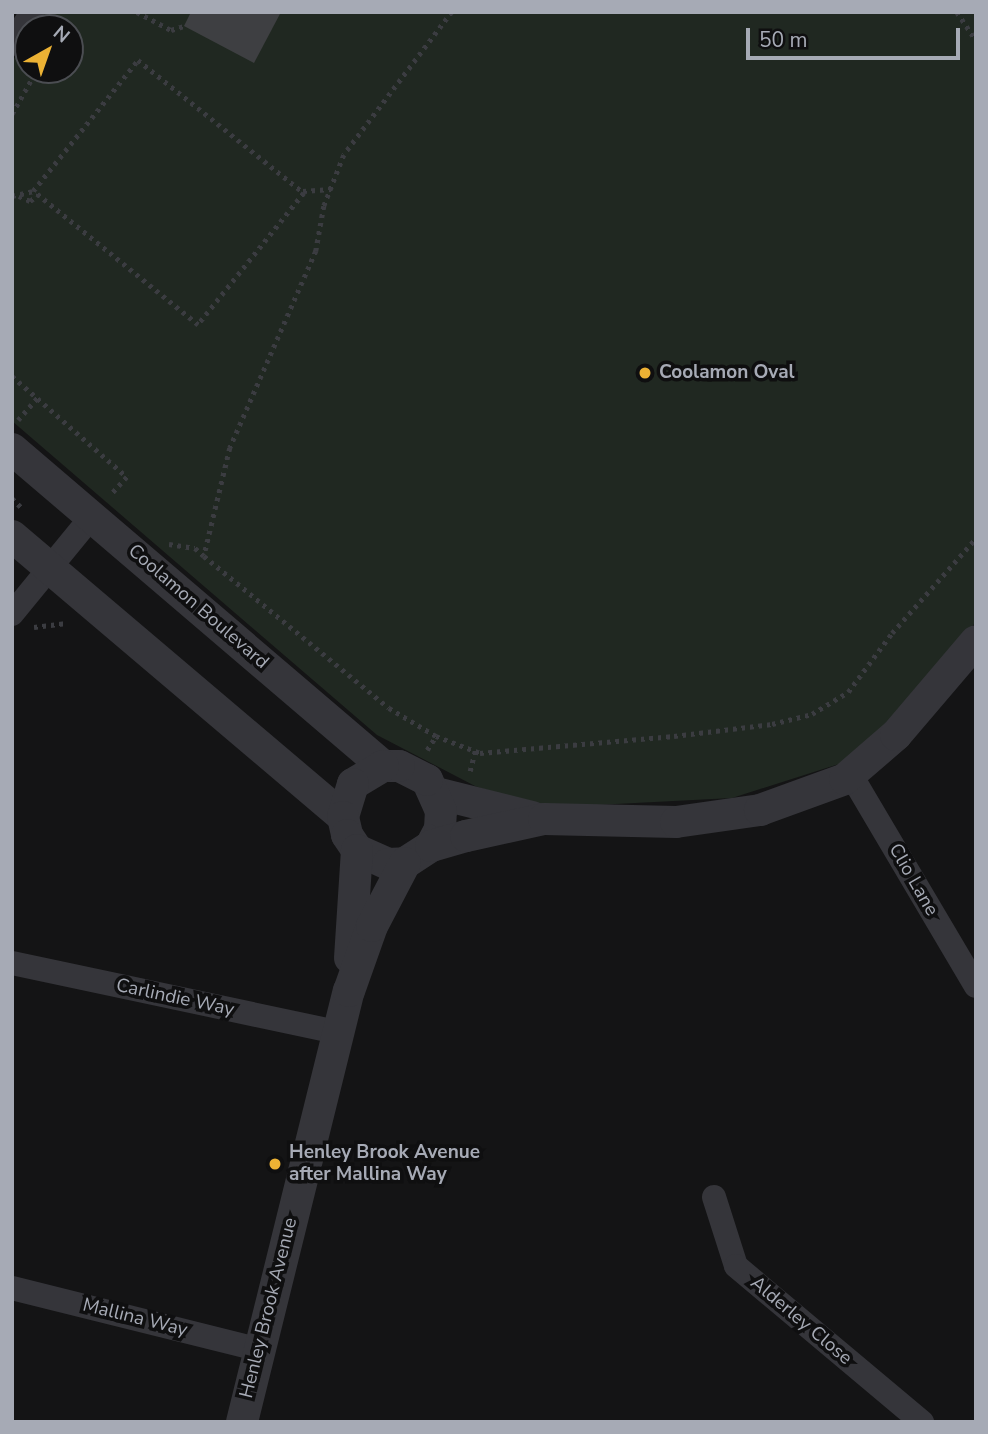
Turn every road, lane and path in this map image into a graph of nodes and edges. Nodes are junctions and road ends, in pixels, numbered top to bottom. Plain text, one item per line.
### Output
1 (32, 12) edge
2 (137, 12) edge
3 (452, 12) edge
4 (957, 12) edge
5 (184, 26) dead end
6 (976, 40) edge
7 (12, 44) edge
8 (29, 84) edge
9 (12, 114) edge
10 (331, 189) junction
11 (33, 191) junction
12 (302, 191) junction
13 (38, 195) junction
14 (12, 196) edge
15 (19, 196) junction
16 (12, 376) edge
17 (39, 396) junction
18 (15, 435) edge
19 (101, 507) junction
20 (12, 536) edge
21 (976, 538) edge
22 (50, 568) junction
23 (12, 614) edge
24 (976, 641) edge
25 (383, 766) junction
26 (851, 775) junction
27 (436, 793) junction
28 (343, 817) junction
29 (544, 819) junction
30 (431, 846) junction
31 (357, 850) junction
32 (405, 863) junction
33 (12, 963) edge
34 (976, 986) edge
35 (349, 991) junction
36 (338, 1032) junction
37 (714, 1197) dead end
38 (12, 1288) edge
39 (257, 1349) junction
40 (242, 1422) edge
41 (922, 1422) edge

1 - 7 street
2 - 5 path
3 - 10 path
4 - 6 path
8 - 9 path
10 - 12 path
10 - 21 path
11 - 12 path
11 - 13 path
11 - 15 path
12 - 13 path
13 - 15 path
14 - 15 path
16 - 17 path
17 - 18 path
17 - 19 path
18 - 19 street, Coolamon Boulevard
19 - 22 street
19 - 25 street, Coolamon Boulevard
20 - 22 street
22 - 23 street
22 - 28 street
24 - 26 street
25 - 27 street
25 - 28 street
26 - 29 street
26 - 34 street, Clio Lane
27 - 29 street
27 - 30 street
28 - 31 street
29 - 30 street
30 - 32 street
31 - 32 street
31 - 35 street, Henley Brook Avenue
32 - 35 street, Henley Brook Avenue
33 - 36 street, Carlindie Way
35 - 36 street, Henley Brook Avenue
36 - 39 street, Henley Brook Avenue
37 - 41 street, Alderley Close
38 - 39 street, Mallina Way
39 - 40 street, Henley Brook Avenue

